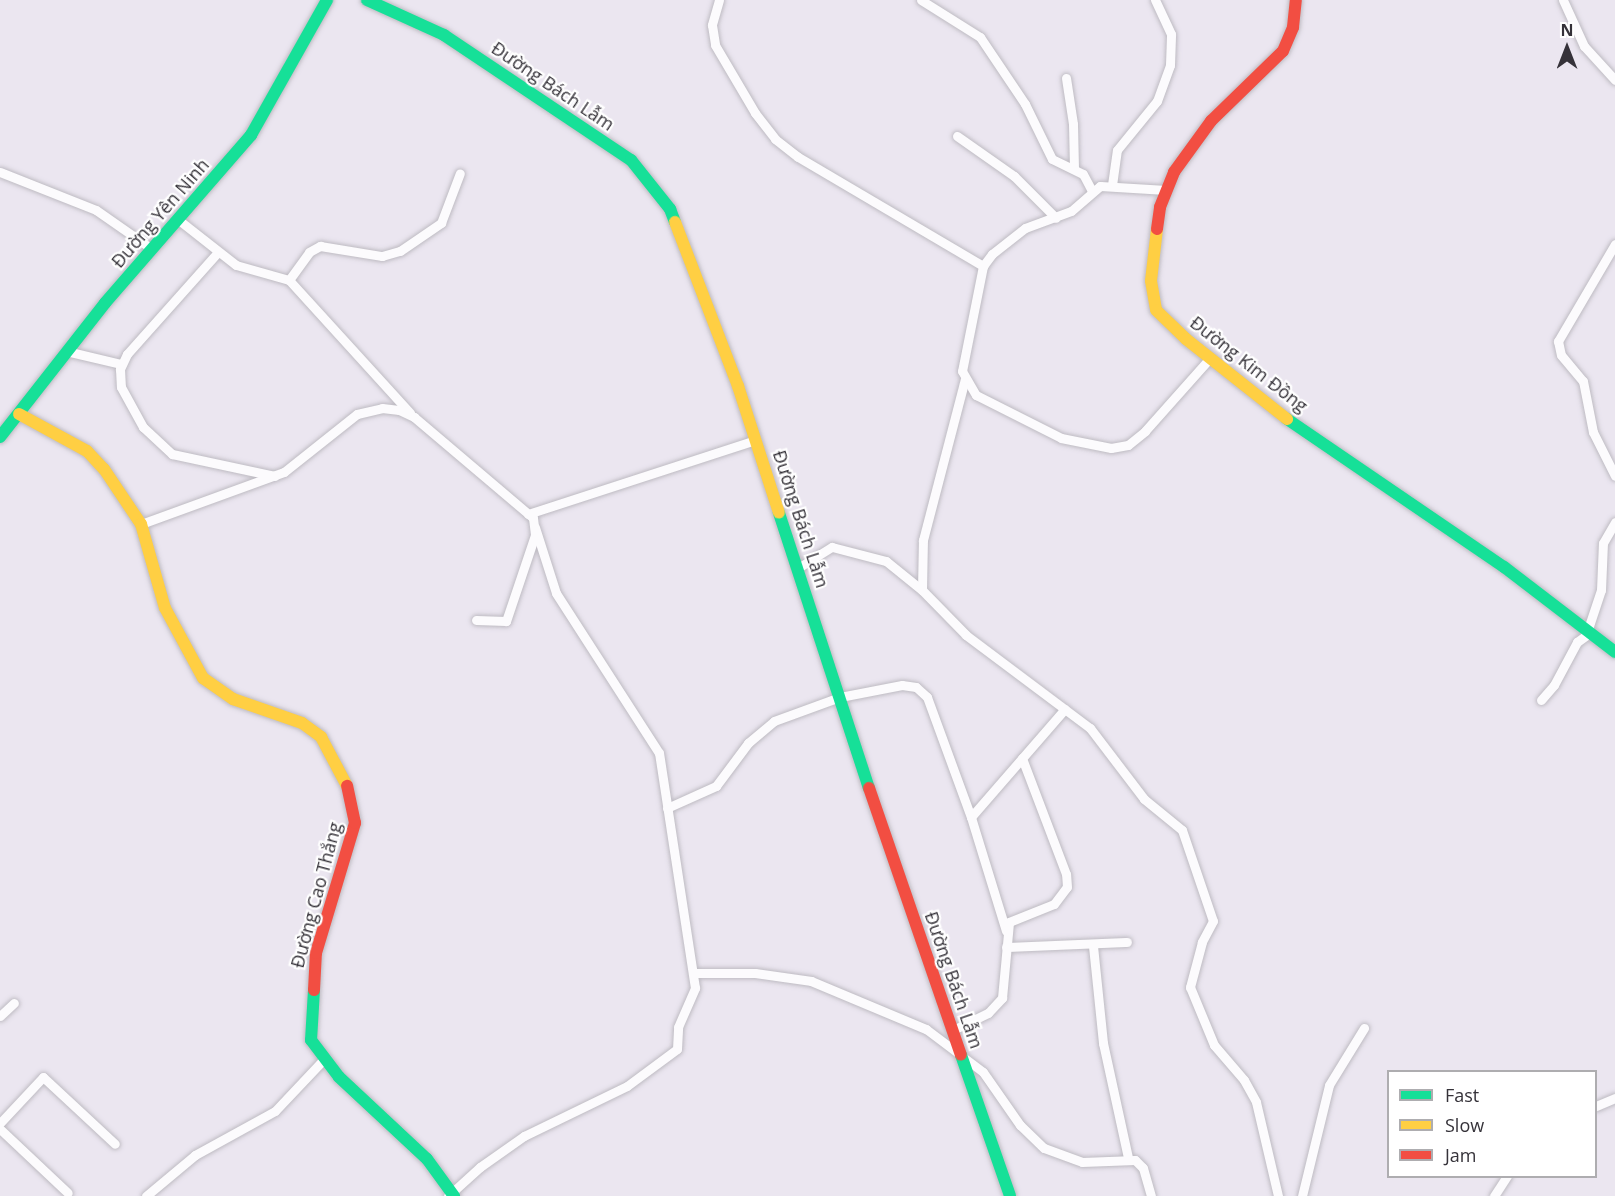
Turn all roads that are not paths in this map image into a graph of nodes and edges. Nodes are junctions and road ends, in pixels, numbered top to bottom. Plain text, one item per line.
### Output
1 (327, 0) edge
2 (367, 0) edge
3 (719, 0) edge
4 (921, 0) edge
5 (1155, 0) edge
6 (1296, 0) edge
7 (1563, 0) edge
8 (1066, 78) dead end
9 (1615, 80) edge
10 (957, 135) dead end
11 (1074, 169) junction
12 (0, 172) edge
13 (460, 173) dead end
14 (1112, 185) junction
15 (1166, 190) junction
16 (1092, 191) junction
17 (1056, 218) junction
18 (180, 221) junction
19 (1615, 244) edge
20 (152, 249) junction
21 (218, 252) junction
22 (983, 266) junction
23 (289, 280) junction
24 (66, 351) junction
25 (1210, 358) junction
26 (121, 364) junction
27 (965, 379) junction
28 (19, 414) junction
29 (414, 417) junction
30 (0, 437) edge
31 (756, 440) junction
32 (276, 476) junction
33 (1615, 476) edge
34 (528, 514) junction
35 (1615, 522) edge
36 (141, 524) junction
37 (535, 527) junction
38 (798, 568) junction
39 (922, 590) junction
40 (476, 620) dead end
41 (1589, 630) junction
42 (1615, 652) edge
43 (840, 697) junction
44 (1541, 700) dead end
45 (1065, 710) junction
46 (1022, 758) junction
47 (667, 808) junction
48 (970, 817) junction
49 (1006, 931) junction
50 (1127, 942) dead end
51 (1093, 946) junction
52 (1006, 947) junction
53 (693, 973) junction
54 (14, 1002) dead end
55 (0, 1016) edge
56 (1364, 1028) dead end
57 (952, 1030) junction
58 (961, 1054) junction
59 (323, 1060) junction
60 (1615, 1098) edge
61 (1597, 1106) edge
62 (0, 1123) edge
63 (0, 1129) edge
64 (115, 1144) dead end
65 (1128, 1158) junction
66 (1506, 1178) edge
67 (68, 1192) dead end
68 (146, 1196) edge
69 (452, 1196) edge
70 (1010, 1196) edge
71 (1151, 1196) edge
72 (1278, 1196) edge
73 (1302, 1196) edge
74 (1494, 1196) edge

1 - 18 main road, Đường Yên Ninh
2 - 31 main road, Đường Bách Lẫm
3 - 22 street
4 - 11 street
5 - 14 street
6 - 15 main road, Đường Kim Đồng
7 - 9 street
8 - 11 street
10 - 17 street
11 - 16 street
12 - 20 street
13 - 23 street
14 - 15 street
14 - 16 street
15 - 25 main road, Đường Kim Đồng
16 - 17 street
17 - 22 street
18 - 20 main road, Đường Yên Ninh
18 - 21 street
19 - 33 street
20 - 24 main road, Đường Yên Ninh
21 - 23 street
21 - 26 street
22 - 27 street
23 - 29 street
24 - 26 street
24 - 28 main road, Đường Yên Ninh
25 - 27 street
25 - 41 main road, Đường Kim Đồng
26 - 32 street
27 - 39 street
28 - 30 main road, Đường Yên Ninh
28 - 36 main road, Đường Cao Thắng
29 - 32 street
29 - 34 street
31 - 34 street
31 - 38 main road, Đường Bách Lẫm
32 - 36 street
34 - 37 street
35 - 41 street
36 - 59 main road, Đường Cao Thắng
37 - 40 street
37 - 47 street
38 - 39 street
38 - 43 main road, Đường Bách Lẫm
39 - 45 street
41 - 42 main road, Đường Kim Đồng
41 - 44 street
43 - 47 street
43 - 48 street
43 - 57 main road, Đường Bách Lẫm
45 - 46 street
45 - 72 street
46 - 48 street
46 - 49 street
47 - 53 street
48 - 49 street
49 - 52 street
50 - 51 street
51 - 52 street
51 - 65 street
52 - 57 street
53 - 58 street
53 - 69 street
54 - 55 street
56 - 73 street
57 - 58 main road, Đường Bách Lẫm
58 - 65 street
58 - 70 main road, Đường Bách Lẫm
59 - 68 street
59 - 69 main road, Đường Cao Thắng
60 - 61 street
62 - 64 street
63 - 67 street
65 - 71 street
66 - 74 street

